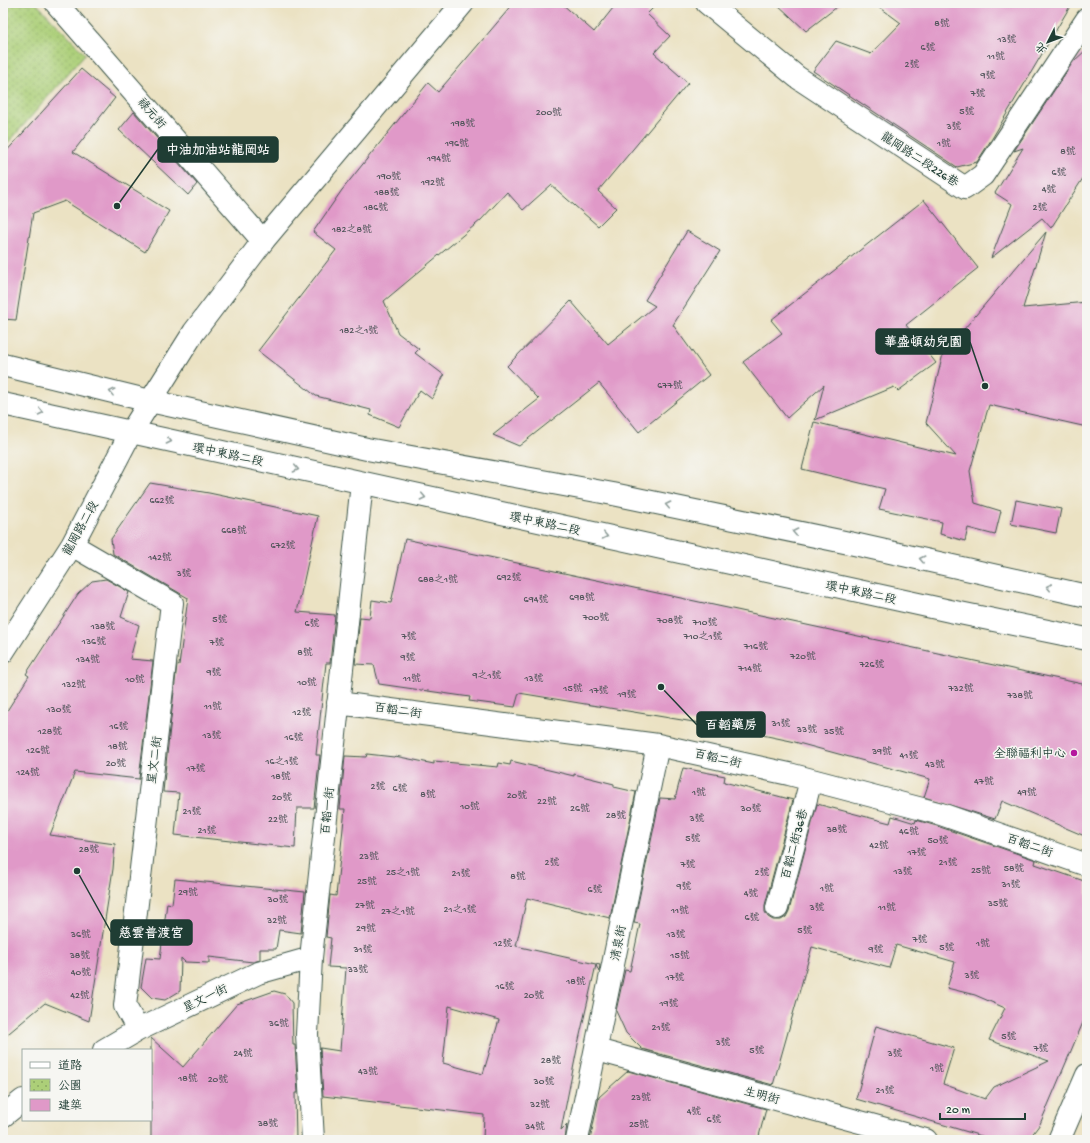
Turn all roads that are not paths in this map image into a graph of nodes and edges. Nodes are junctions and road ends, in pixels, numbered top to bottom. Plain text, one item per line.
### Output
1 (56, 3) edge
2 (463, 3) edge
3 (707, 3) edge
4 (1087, 19) edge
5 (263, 241) junction
6 (3, 365) edge
7 (150, 402) junction
8 (3, 404) edge
9 (131, 432) junction
10 (362, 484) junction
11 (72, 545) junction
12 (1087, 596) edge
13 (1087, 639) edge
14 (3, 652) edge
15 (338, 703) junction
16 (658, 745) junction
17 (811, 780) junction
18 (1087, 865) edge
19 (777, 908) dead end
20 (311, 958) junction
21 (138, 1030) junction
22 (106, 1049) edge
23 (597, 1050) junction
24 (1087, 1075) edge
25 (22, 1101) edge
26 (3, 1116) edge
27 (313, 1140) edge
28 (577, 1140) edge
29 (926, 1140) edge
30 (1059, 1140) edge

1 - 5 main road, 祿元街
2 - 5 main road, 龍岡路二段
3 - 4 main road, 龍岡路二段226巷
5 - 7 main road, 龍岡路二段
7 -> 6 main road
7 - 9 main road, 龍岡路二段
12 -> 7 main road
8 -> 9 main road, 環中東路二段
9 -> 10 main road, 環中東路二段
9 - 11 main road, 龍岡路二段
10 -> 13 main road, 環中東路二段
10 - 15 main road, 百韜一街
11 - 14 main road, 龍岡路二段
11 - 21 main road, 星文二街
15 - 16 main road, 百韜二街
15 - 20 main road, 百韜一街
16 - 17 main road, 百韜二街
16 - 23 main road, 清泉街
17 - 18 main road, 百韜二街
17 - 19 main road, 百韜二街36巷
20 - 21 main road, 星文一街
20 - 27 main road, 百韜一街
21 - 22 main road, 星文一街
23 - 28 main road, 清泉街
23 - 29 main road, 生明街
24 - 30 main road
25 - 26 main road

